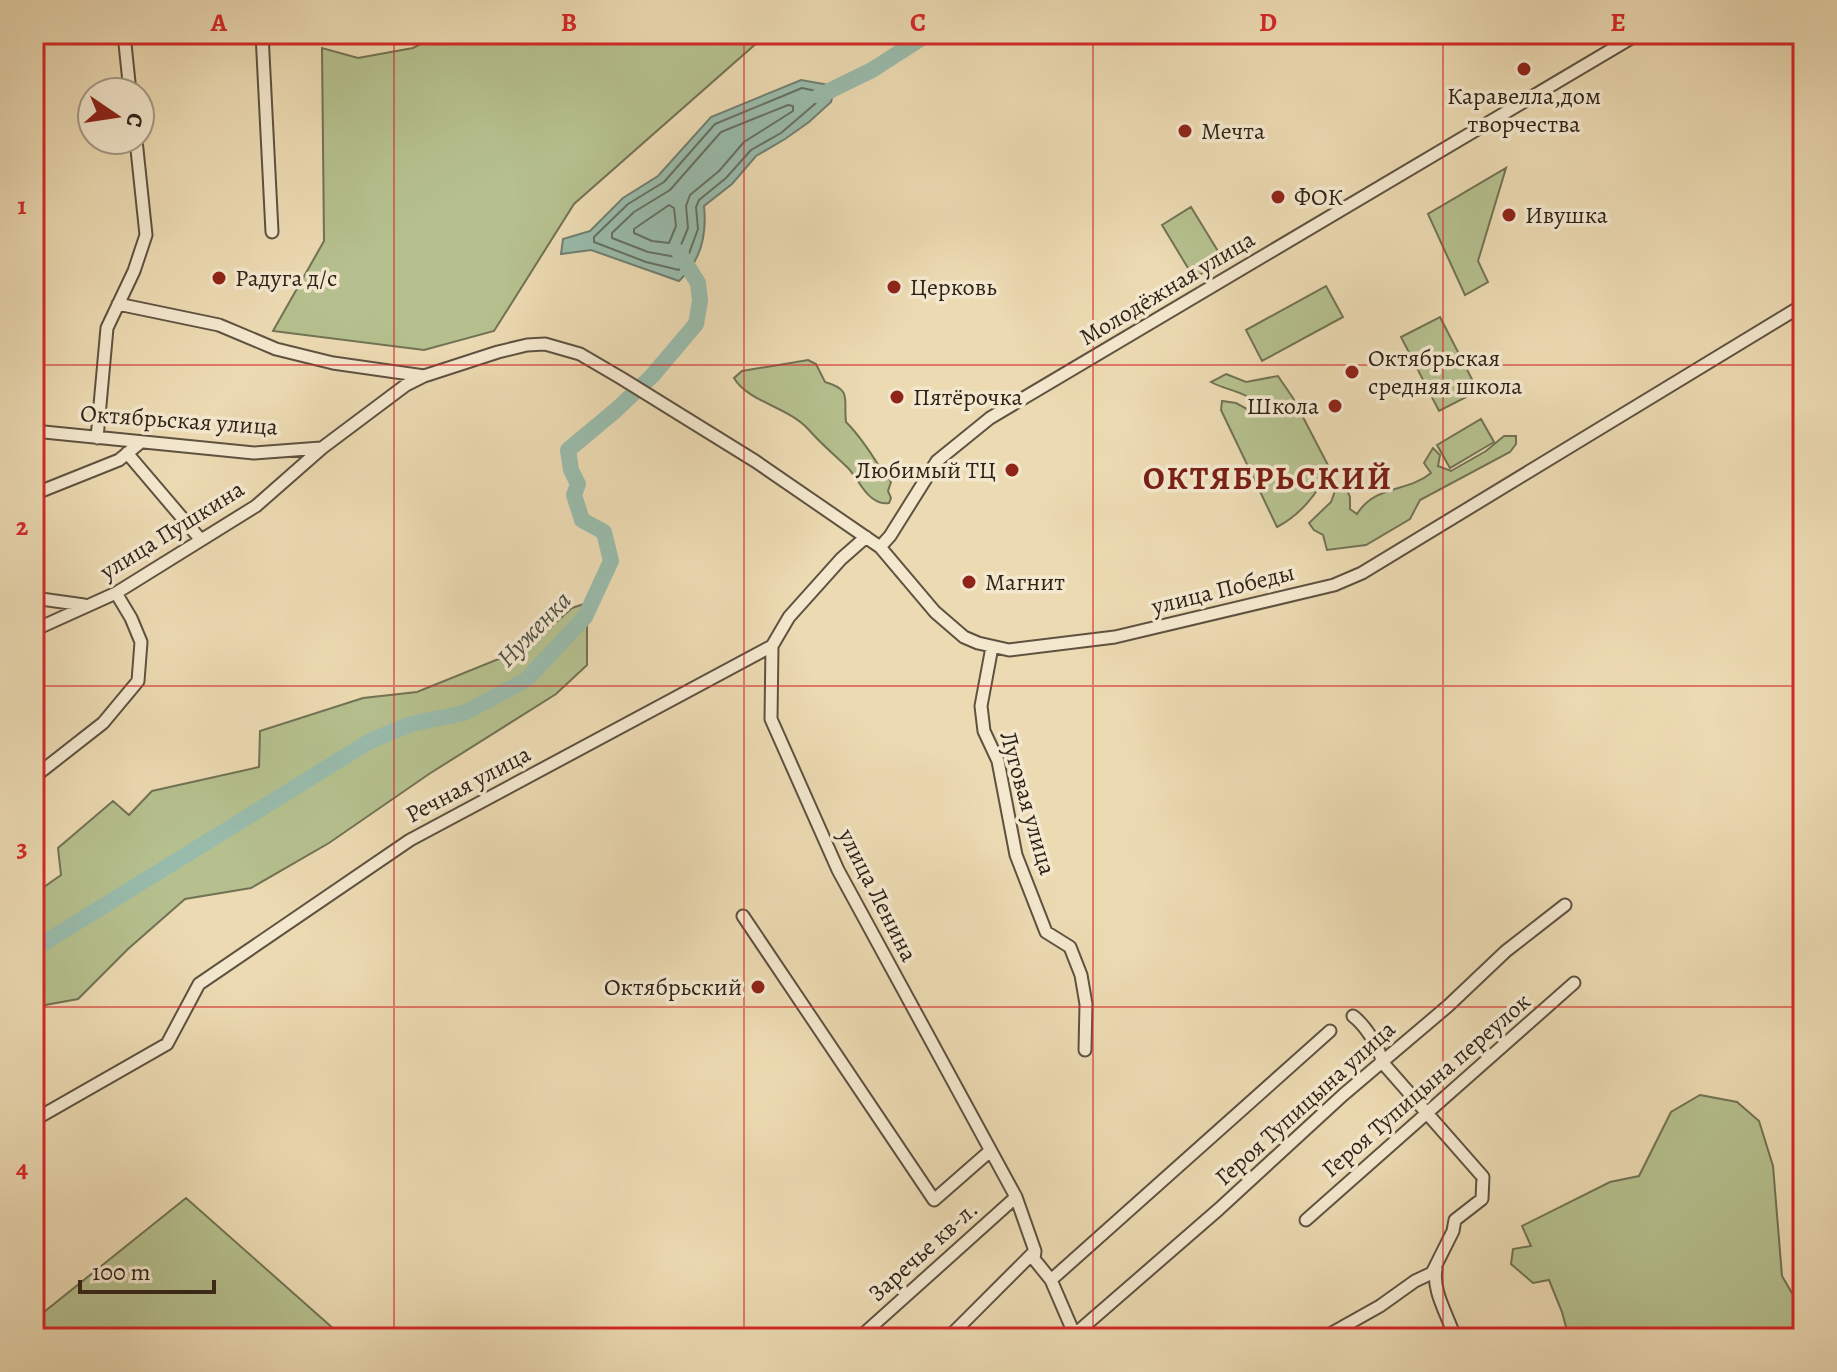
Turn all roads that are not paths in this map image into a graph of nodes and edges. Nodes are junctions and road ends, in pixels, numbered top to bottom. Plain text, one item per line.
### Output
1 (124, 34) edge
2 (262, 34) edge
3 (1638, 34) edge
4 (128, 76) edge
5 (138, 156) edge
6 (272, 232) dead end
7 (118, 304) junction
8 (1803, 305) edge
9 (424, 376) junction
10 (34, 431) edge
11 (97, 438) junction
12 (141, 442) junction
13 (322, 448) junction
14 (127, 453) junction
15 (34, 494) edge
16 (866, 537) junction
17 (201, 540) junction
18 (880, 547) junction
19 (116, 593) junction
20 (34, 598) edge
21 (85, 606) junction
22 (34, 630) edge
23 (772, 646) junction
24 (992, 647) junction
25 (34, 777) edge
26 (1565, 905) dead end
27 (743, 916) dead end
28 (1574, 983) dead end
29 (1353, 1016) dead end
30 (1330, 1031) dead end
31 (1085, 1050) dead end
32 (1382, 1062) junction
33 (1427, 1116) junction
34 (34, 1120) edge
35 (990, 1151) junction
36 (1016, 1197) junction
37 (1306, 1220) dead end
38 (1035, 1251) junction
39 (1436, 1268) junction
40 (1051, 1280) junction
41 (1075, 1337) edge
42 (859, 1338) edge
43 (948, 1338) edge
44 (1323, 1338) edge
45 (1455, 1338) edge

1 - 4 street
2 - 6 street
3 - 18 street, Молодёжная улица
5 - 7 street
7 - 9 street
7 - 11 street
8 - 24 street, улица Победы
9 - 13 street, улица Пушкина
9 - 16 street, улица Победы
10 - 11 street, Октябрьская улица
11 - 12 street, Октябрьская улица
12 - 13 street, Октябрьская улица
12 - 14 street
13 - 17 street, улица Пушкина
14 - 15 street
14 - 17 street
16 - 18 street, улица Победы
16 - 23 street
17 - 19 street, улица Пушкина
18 - 24 street, улица Победы
19 - 21 street, улица Пушкина
19 - 25 street
20 - 21 street
21 - 22 street, улица Пушкина
23 - 34 street, Речная улица
23 - 35 street, улица Ленина
24 - 31 street, Луговая улица
26 - 32 street, Героя Тупицына улица
27 - 35 street
28 - 33 street, Героя Тупицына переулок
29 - 32 street
30 - 40 street, Героя Тупицына улица
32 - 33 street
32 - 41 street, Героя Тупицына улица
33 - 37 street, Героя Тупицына переулок
33 - 39 street
35 - 36 street, улица Ленина
36 - 38 street, улица Ленина
36 - 42 street, Заречье кв-л.
38 - 40 street, улица Ленина
38 - 43 street
39 - 44 street
39 - 45 street
40 - 41 street, улица Ленина

